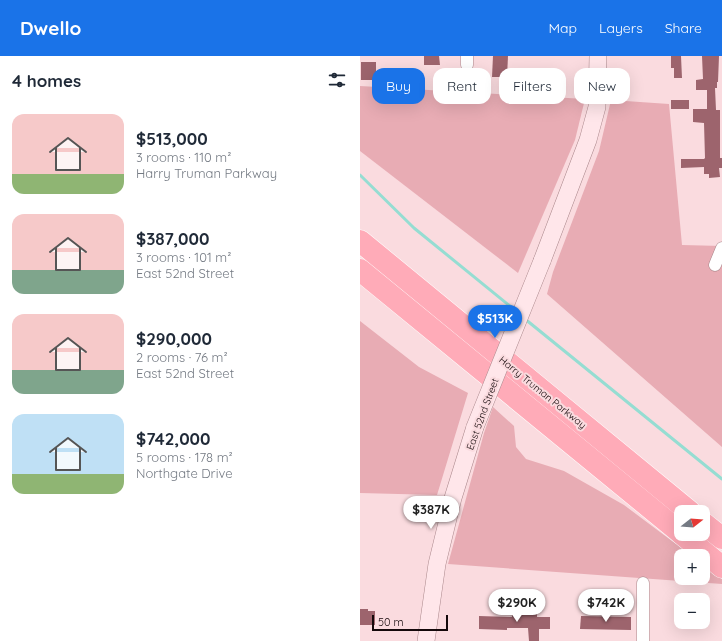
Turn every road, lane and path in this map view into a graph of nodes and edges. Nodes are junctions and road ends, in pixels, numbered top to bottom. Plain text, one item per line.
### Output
1 (598, 56) edge
2 (360, 241) edge
3 (722, 248) edge
4 (715, 265) dead end
5 (360, 270) edge
6 (360, 274) edge
7 (382, 288) junction
8 (681, 505) edge
9 (674, 527) edge
10 (710, 528) edge
11 (722, 538) edge
12 (690, 541) edge
13 (722, 567) edge
14 (643, 583) dead end
15 (426, 641) edge
16 (643, 641) edge

1 - 15 main road, East 52nd Street, bridge
2 - 8 highway, Harry Truman Parkway
3 - 4 street
5 - 7 highway
6 - 7 highway
7 - 9 highway
10 - 11 highway
12 - 13 highway
14 - 16 street

